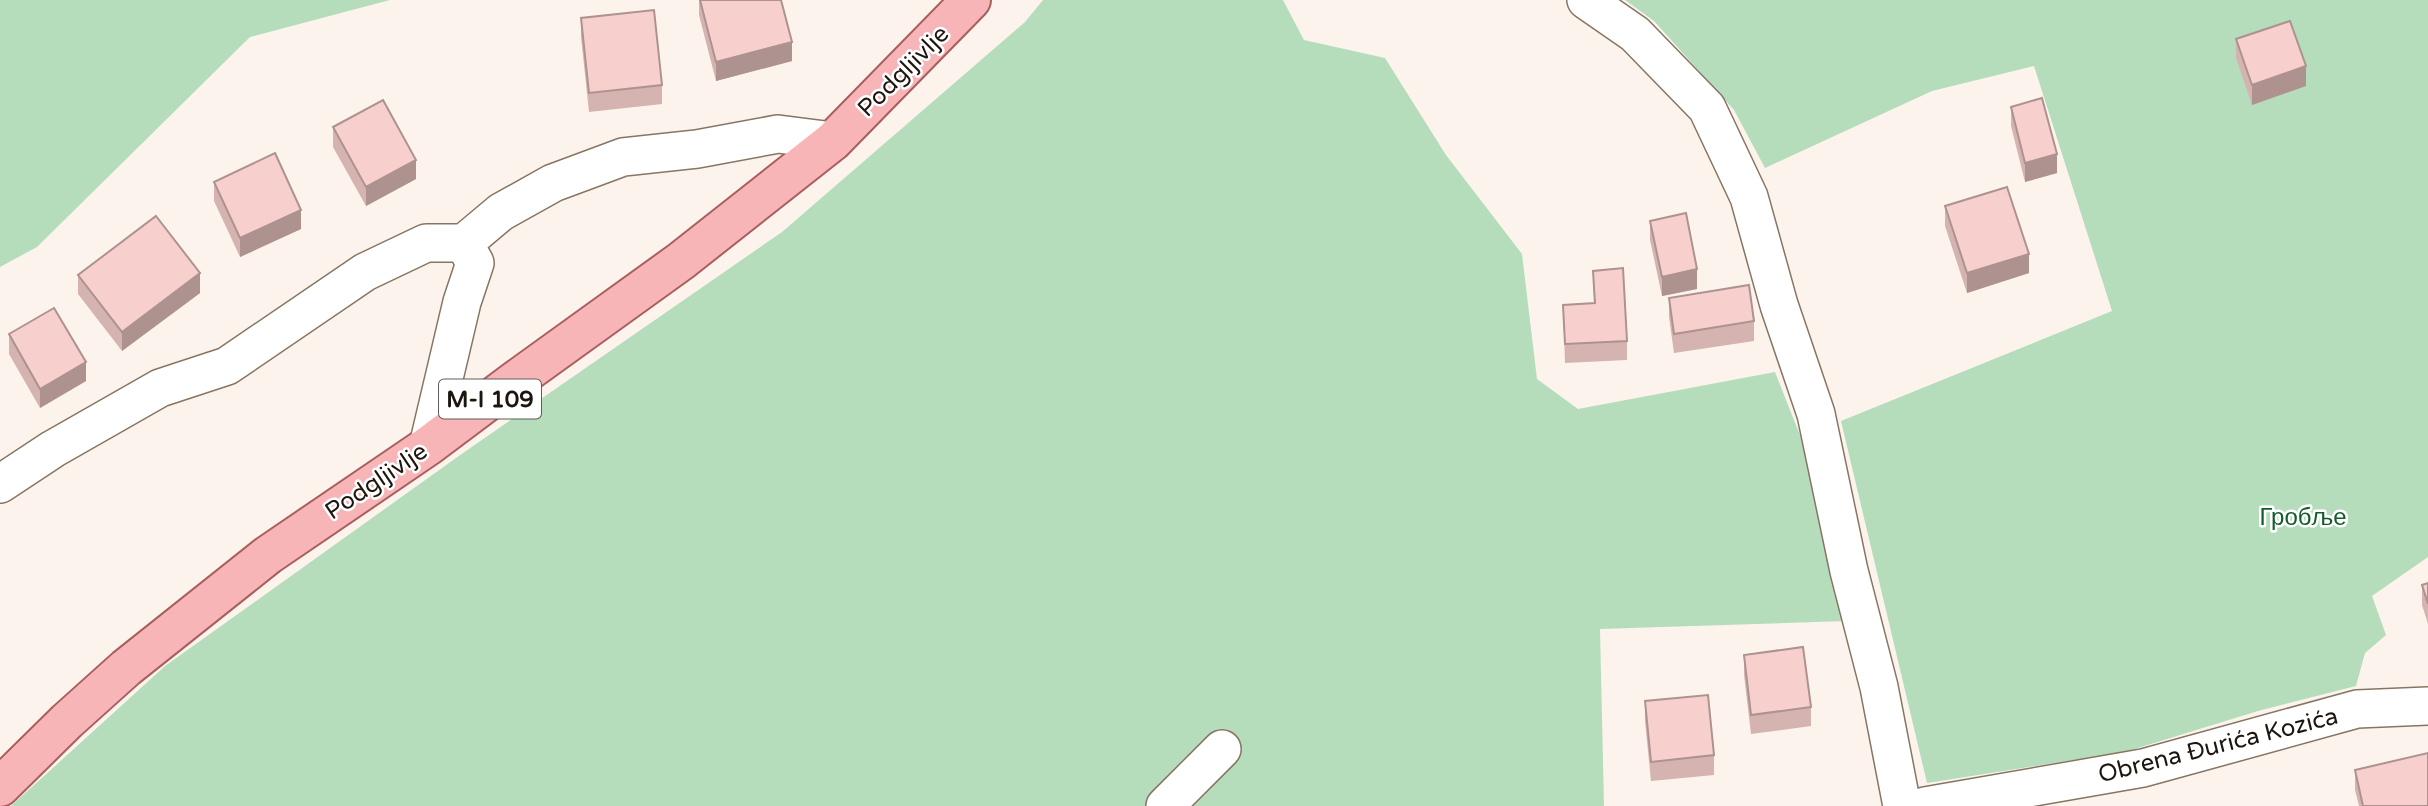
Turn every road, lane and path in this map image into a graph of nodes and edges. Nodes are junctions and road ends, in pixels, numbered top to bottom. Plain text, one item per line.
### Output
1 (971, 0) edge
2 (1586, 0) edge
3 (833, 141) junction
4 (464, 243) junction
5 (428, 446) junction
6 (0, 484) edge
7 (2428, 706) edge
8 (1222, 749) dead end
9 (0, 787) edge
10 (1165, 806) edge
11 (1902, 806) edge
12 (1926, 806) edge

1 - 3 main road, Podgljivlje / M-I 109
2 - 11 street
3 - 4 street
3 - 5 main road, Podgljivlje / M-I 109
4 - 5 street
4 - 6 street
5 - 9 main road, Podgljivlje / M-I 109
7 - 12 street, Obrena Đurića Kozića
8 - 10 street

